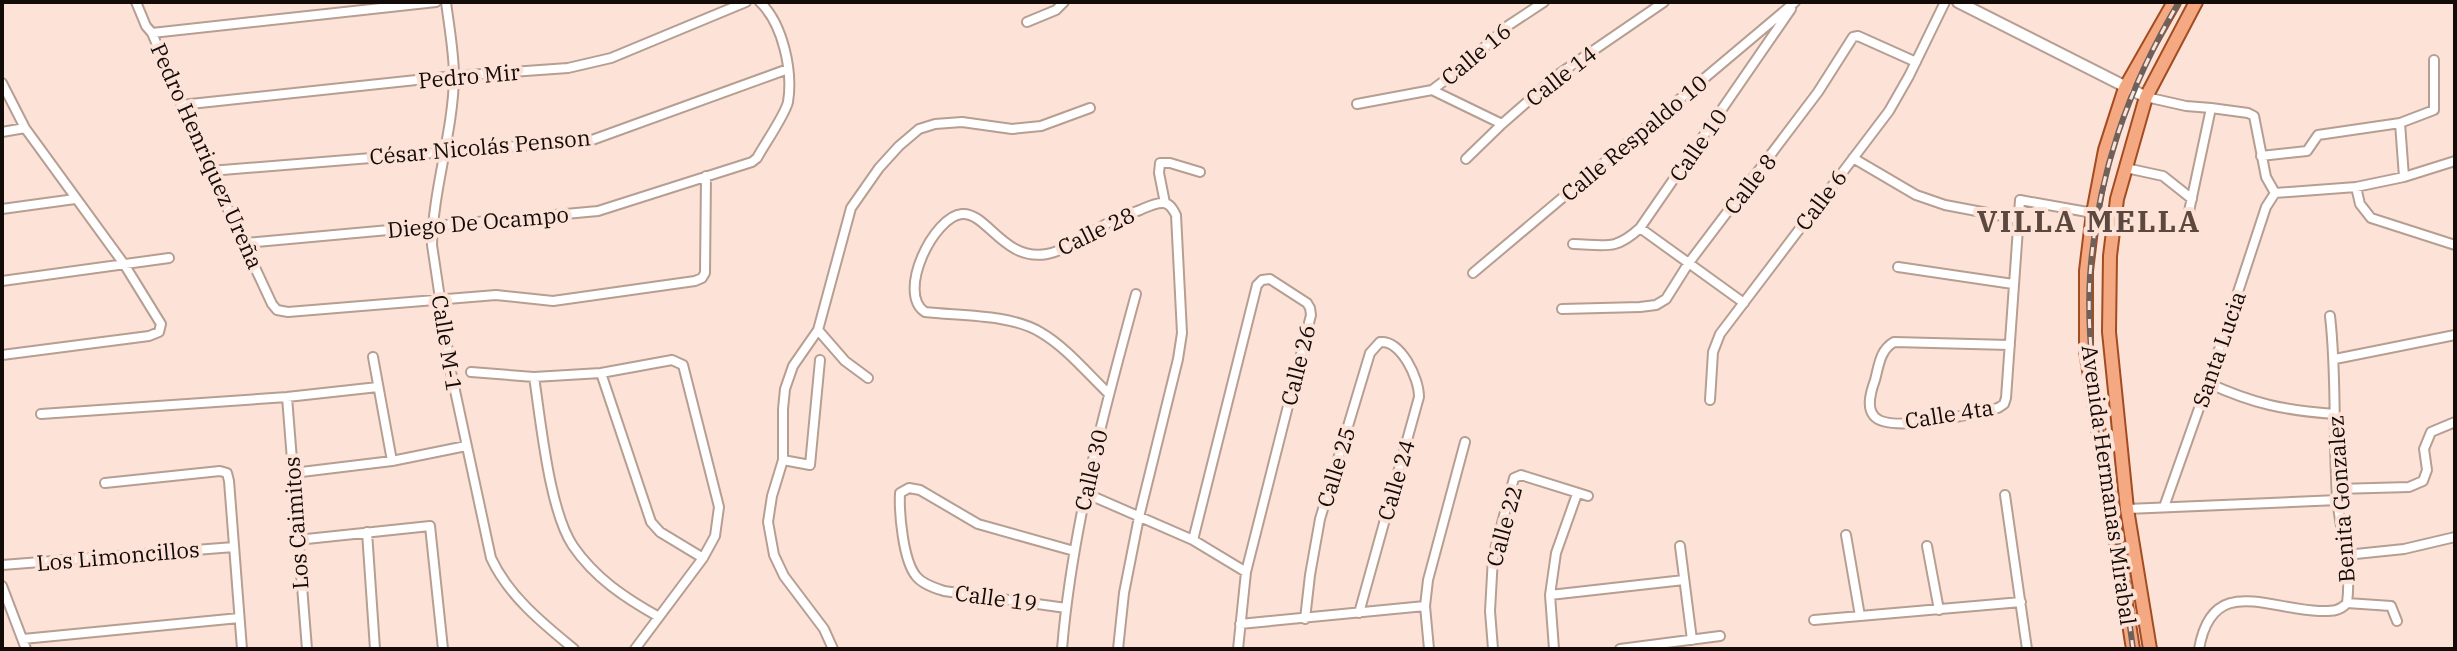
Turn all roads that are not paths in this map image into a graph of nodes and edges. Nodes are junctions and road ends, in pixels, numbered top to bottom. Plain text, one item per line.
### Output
1 (136, 2) edge
2 (436, 2) edge
3 (446, 2) edge
4 (746, 2) edge
5 (760, 2) edge
6 (1064, 2) edge
7 (1544, 2) edge
8 (1664, 2) edge
9 (1796, 2) edge
10 (1945, 2) edge
11 (1958, 2) edge
12 (2174, 2) edge
13 (2196, 2) edge
14 (1027, 22) dead end
15 (152, 33) junction
16 (2434, 60) dead end
17 (1916, 62) junction
18 (788, 69) junction
19 (454, 76) junction
20 (2, 83) edge
21 (2125, 88) junction
22 (1432, 90) junction
23 (2146, 97) junction
24 (1357, 104) dead end
25 (181, 105) junction
26 (1090, 108) dead end
27 (2211, 108) junction
28 (2400, 123) junction
29 (1502, 124) junction
30 (25, 128) junction
31 (2, 132) edge
32 (445, 152) junction
33 (2261, 156) junction
34 (1853, 158) junction
35 (1466, 159) dead end
36 (2455, 161) edge
37 (2126, 168) junction
38 (210, 171) junction
39 (1200, 172) dead end
40 (706, 176) junction
41 (2404, 177) junction
42 (2356, 187) junction
43 (2275, 193) junction
44 (75, 199) junction
45 (2192, 199) junction
46 (1165, 203) junction
47 (2, 209) edge
48 (2093, 213) junction
49 (2188, 216) dead end
50 (2019, 219) junction
51 (432, 227) junction
52 (1640, 228) junction
53 (245, 243) junction
54 (1573, 244) dead end
55 (2455, 245) edge
56 (169, 258) dead end
57 (124, 264) junction
58 (1688, 264) junction
59 (1898, 267) dead end
60 (1473, 273) dead end
61 (2, 281) edge
62 (2013, 284) junction
63 (1136, 294) dead end
64 (440, 301) junction
65 (1744, 303) junction
66 (1562, 309) dead end
67 (2330, 316) dead end
68 (818, 330) junction
69 (2455, 335) edge
70 (2010, 345) junction
71 (1399, 350) joint
72 (2, 355) edge
73 (373, 357) dead end
74 (2335, 359) junction
75 (820, 360) dead end
76 (471, 372) dead end
77 (601, 373) junction
78 (534, 377) junction
79 (868, 378) dead end
80 (2208, 383) junction
81 (378, 387) junction
82 (1109, 394) junction
83 (287, 397) junction
84 (1710, 400) dead end
85 (41, 414) dead end
86 (2334, 414) junction
87 (2455, 422) edge
88 (1465, 442) dead end
89 (466, 446) junction
90 (783, 460) junction
91 (392, 461) junction
92 (293, 473) junction
93 (105, 483) dead end
94 (2337, 489) junction
95 (1085, 493) junction
96 (1577, 494) junction
97 (2005, 495) dead end
98 (1588, 496) dead end
99 (2338, 500) junction
100 (2164, 507) junction
101 (2127, 509) junction
102 (1139, 517) junction
103 (367, 532) junction
104 (1846, 535) dead end
105 (2455, 537) edge
106 (297, 540) junction
107 (1193, 540) junction
108 (1680, 546) dead end
109 (1927, 546) dead end
110 (234, 547) junction
111 (1074, 551) junction
112 (2346, 555) junction
113 (703, 558) junction
114 (2, 565) edge
115 (1246, 572) junction
116 (1684, 580) junction
117 (2, 586) edge
118 (1550, 595) junction
119 (2021, 602) junction
120 (2347, 603) junction
121 (1425, 606) junction
122 (1066, 608) junction
123 (6, 610) edge
124 (1939, 610) junction
125 (1359, 613) junction
126 (1860, 616) junction
127 (659, 617) junction
128 (239, 618) junction
129 (1305, 619) junction
130 (1814, 620) dead end
131 (2397, 621) dead end
132 (1240, 624) junction
133 (1720, 636) dead end
134 (1692, 640) junction
135 (24, 644) edge
136 (242, 649) edge
137 (307, 649) edge
138 (375, 649) edge
139 (443, 649) edge
140 (574, 649) edge
141 (635, 649) edge
142 (833, 649) edge
143 (1062, 649) edge
144 (1118, 649) edge
145 (1238, 649) edge
146 (1429, 649) edge
147 (1493, 649) edge
148 (1554, 649) edge
149 (1620, 649) edge
150 (2027, 649) edge
151 (2133, 649) edge
152 (2150, 649) edge
153 (2199, 649) edge

1 - 15 street, Pedro Henriquez Ureña
2 - 15 street
3 - 19 street, Calle M-1
4 - 19 street, Pedro Mir
5 - 18 street, Diego De Ocampo
6 - 14 street
7 - 22 street, Calle 16
8 - 29 street, Calle 14
9 - 52 street, Calle 10
9 - 60 street, Calle Respaldo 10
10 - 17 street, Calle 6
11 - 21 street
12 - 21 main road, Avenida Hermanas Mirabal
13 - 23 main road, Avenida Hermanas Mirabal
15 - 25 street, Pedro Henriquez Ureña
16 - 28 street
17 - 34 street, Calle 6
17 - 58 street, Calle 8
18 - 32 street, César Nicolás Penson
18 - 40 street, Diego De Ocampo
19 - 25 street, Pedro Mir
19 - 32 street, Calle M-1
20 - 30 street
21 - 23 street
21 - 48 main road, Avenida Hermanas Mirabal
22 - 24 street, Calle 16
22 - 29 street
23 - 27 street
23 - 37 main road, Avenida Hermanas Mirabal
25 - 38 street, Pedro Henriquez Ureña
26 - 68 street
27 - 33 street
27 - 45 street
28 - 33 street
28 - 41 street
29 - 35 street, Calle 14
30 - 31 street
30 - 44 street
32 - 38 street, César Nicolás Penson
32 - 51 street, Calle M-1
33 - 43 street
34 - 50 street
34 - 65 street, Calle 6
36 - 41 street
37 - 45 street
37 - 101 main road, Avenida Hermanas Mirabal
38 - 53 street, Pedro Henriquez Ureña
39 - 46 street
40 - 51 street, Diego De Ocampo
40 - 64 street
41 - 42 street
42 - 43 street
42 - 55 street
43 - 80 street, Santa Lucia
44 - 47 street
44 - 57 street
45 - 49 street
46 - 82 street, Calle 28
46 - 102 street, Calle 28
48 - 50 street
48 - 151 main road, Avenida Hermanas Mirabal
50 - 62 street
51 - 53 street, Diego De Ocampo
51 - 64 street, Calle M-1
52 - 54 street, Calle 10
52 - 58 street
53 - 64 street, Pedro Henriquez Ureña
56 - 57 street
57 - 61 street
57 - 72 street
58 - 65 street
58 - 66 street, Calle 8
59 - 62 street
62 - 70 street
63 - 82 street, Calle 30
64 - 89 street, Calle M-1
65 - 84 street, Calle 6
67 - 74 street, Benita Gonzalez
68 - 79 street
68 - 90 street
69 - 74 street
70 - 70 street, Calle 4ta
71 - 125 street, Calle 24
71 - 129 street, Calle 25
73 - 81 street
74 - 86 street, Benita Gonzalez
75 - 90 street
76 - 78 street
77 - 78 street
77 - 113 street
77 - 113 street
78 - 127 street
80 - 86 street
80 - 100 street, Santa Lucia
81 - 83 street
81 - 91 street
82 - 95 street, Calle 30
83 - 85 street
83 - 92 street, Los Caimitos
86 - 94 street, Benita Gonzalez
87 - 94 street
88 - 121 street
89 - 91 street
89 - 140 street, Calle M-1
90 - 142 street
91 - 92 street
92 - 106 street, Los Caimitos
93 - 110 street
94 - 99 street, Benita Gonzalez
95 - 102 street
95 - 111 street, Calle 30
96 - 98 street, Calle 22
96 - 118 street
96 - 147 street, Calle 22
97 - 119 street
99 - 100 street
99 - 112 street, Benita Gonzalez
100 - 101 street
101 - 152 main road, Avenida Hermanas Mirabal
102 - 107 street
102 - 144 street, Calle 28
103 - 106 street
103 - 138 street
103 - 139 street
104 - 126 street
105 - 112 street
106 - 137 street, Los Caimitos
107 - 115 street
107 - 115 street, Calle 26
108 - 116 street
109 - 124 street
110 - 114 street, Los Limoncillos
110 - 128 street
111 - 122 street, Calle 30
111 - 122 street, Calle 19
112 - 120 street, Benita Gonzalez
113 - 127 street
115 - 132 street, Calle 26
116 - 118 street
116 - 134 street
117 - 123 street
118 - 148 street
119 - 124 street
119 - 150 street
120 - 131 street
120 - 153 street, Benita Gonzalez
121 - 125 street
121 - 146 street
122 - 143 street, Calle 30
123 - 135 street
124 - 126 street
125 - 129 street
126 - 130 street
127 - 141 street
128 - 135 street
128 - 136 street
129 - 132 street
132 - 145 street, Calle 26
133 - 134 street
134 - 149 street

